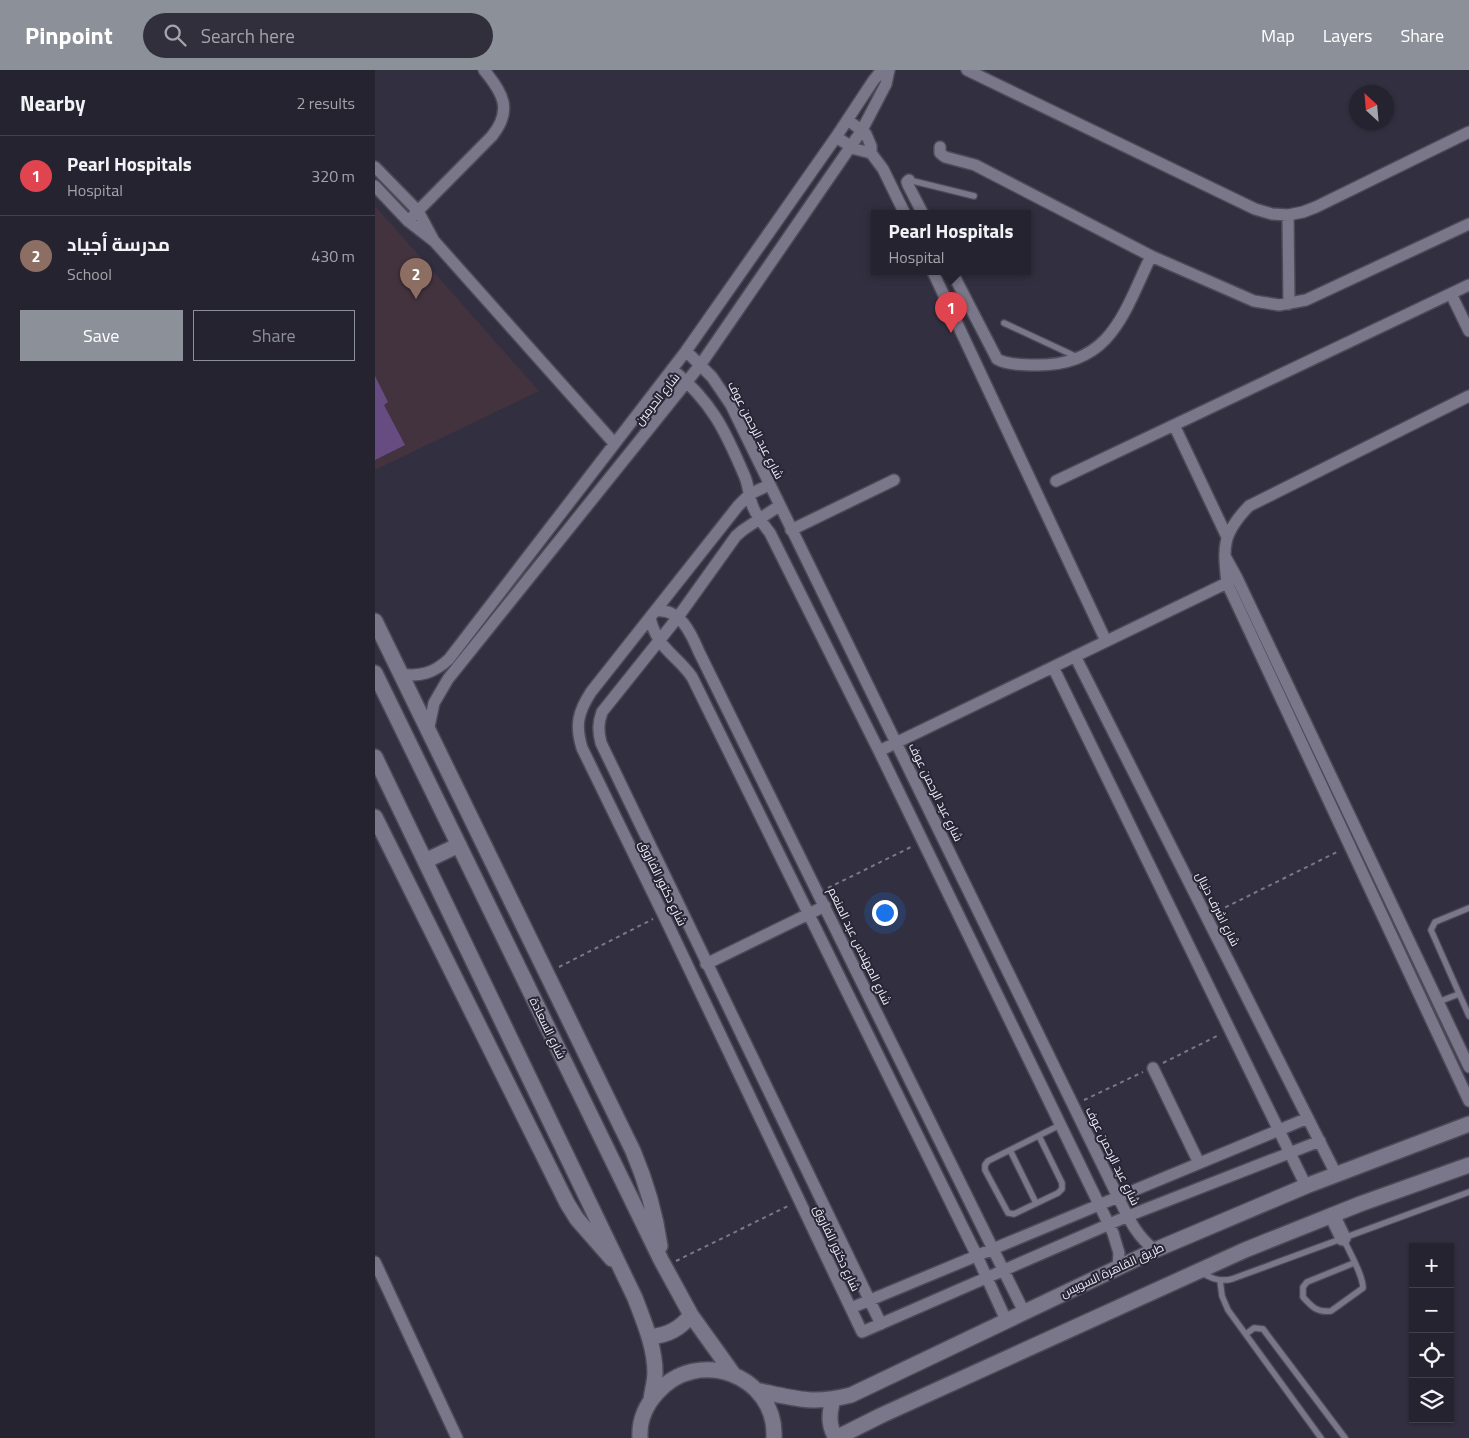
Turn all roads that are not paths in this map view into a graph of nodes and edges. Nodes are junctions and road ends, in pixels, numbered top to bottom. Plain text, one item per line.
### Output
1 (484, 70) edge
2 (882, 70) edge
3 (889, 70) edge
4 (967, 70) edge
5 (848, 120) junction
6 (862, 130) junction
7 (1469, 132) edge
8 (836, 137) junction
9 (850, 147) junction
10 (940, 147) dead end
11 (871, 153) junction
12 (375, 167) edge
13 (909, 180) joint
14 (375, 186) edge
15 (974, 196) dead end
16 (903, 210) edge
17 (921, 210) edge
18 (418, 211) junction
19 (1288, 214) junction
20 (408, 221) junction
21 (1469, 224) edge
22 (435, 242) junction
23 (1151, 256) junction
24 (934, 275) edge
25 (954, 275) edge
26 (959, 285) junction
27 (1469, 285) edge
28 (943, 293) junction
29 (1451, 294) junction
30 (1289, 304) junction
31 (969, 306) junction
32 (953, 313) junction
33 (1004, 323) dead end
34 (1469, 331) edge
35 (686, 351) junction
36 (1079, 357) junction
37 (701, 364) junction
38 (671, 369) junction
39 (688, 382) junction
40 (1469, 396) edge
41 (1174, 425) junction
42 (614, 443) junction
43 (894, 480) dead end
44 (1056, 481) dead end
45 (769, 485) junction
46 (750, 494) junction
47 (779, 506) junction
48 (760, 519) junction
49 (791, 530) junction
50 (1227, 537) junction
51 (1232, 580) junction
52 (653, 614) junction
53 (678, 617) junction
54 (375, 621) edge
55 (659, 640) junction
56 (1106, 641) junction
57 (1075, 656) junction
58 (1053, 666) junction
59 (375, 674) edge
60 (401, 674) junction
61 (428, 731) junction
62 (896, 742) junction
63 (601, 743) junction
64 (582, 748) junction
65 (879, 751) junction
66 (375, 758) edge
67 (375, 817) edge
68 (459, 846) junction
69 (425, 861) junction
70 (825, 906) junction
71 (1469, 908) edge
72 (808, 914) junction
73 (523, 925) junction
74 (706, 964) junction
75 (519, 969) junction
76 (1459, 994) junction
77 (1438, 1002) junction
78 (1469, 1016) edge
79 (481, 1032) junction
80 (519, 1056) junction
81 (1469, 1067) edge
82 (1153, 1068) dead end
83 (1469, 1101) edge
84 (1308, 1118) junction
85 (1469, 1124) edge
86 (1060, 1125) junction
87 (1279, 1130) junction
88 (1039, 1136) junction
89 (1320, 1140) junction
90 (1010, 1150) junction
91 (1290, 1152) junction
92 (1199, 1163) junction
93 (1469, 1165) edge
94 (1336, 1174) junction
95 (1306, 1186) junction
96 (1469, 1192) edge
97 (1118, 1197) junction
98 (1036, 1203) junction
99 (1099, 1205) junction
100 (1332, 1215) junction
101 (1128, 1216) junction
102 (1109, 1224) junction
103 (1343, 1238) junction
104 (993, 1249) junction
105 (1155, 1250) junction
106 (977, 1256) junction
107 (375, 1262) edge
108 (1354, 1263) junction
109 (663, 1264) junction
110 (1117, 1266) junction
111 (1004, 1270) junction
112 (1199, 1271) junction
113 (625, 1274) junction
114 (987, 1278) junction
115 (1220, 1280) junction
116 (870, 1300) junction
117 (851, 1308) junction
118 (1024, 1312) junction
119 (691, 1315) junction
120 (1006, 1320) junction
121 (881, 1324) junction
122 (1246, 1334) junction
123 (650, 1338) junction
124 (735, 1375) junction
125 (756, 1390) junction
126 (833, 1399) junction
127 (651, 1400) junction
128 (455, 1438) edge
129 (640, 1438) edge
130 (773, 1438) edge
131 (836, 1438) edge
132 (1321, 1438) edge
133 (1345, 1438) edge

1 - 18 street
2 - 5 street, شارع الحرمين
3 - 6 street, شارع الحرمين
4 - 19 street
5 - 6 street
5 - 8 street, شارع الحرمين
6 - 9 street, شارع الحرمين
6 - 11 street
7 - 19 street
8 - 9 street
8 - 35 street, شارع الحرمين
9 - 11 street
9 - 37 street, شارع الحرمين
10 - 23 street
11 - 16 street
12 - 18 street
13 - 15 lane
13 - 17 street
14 - 20 street
18 - 20 street
18 - 22 street
19 - 30 street
20 - 22 street
21 - 30 street
22 - 42 street
23 - 30 street
23 - 36 street
24 - 28 street
25 - 26 street
26 - 28 street
26 - 31 street
27 - 29 street
28 - 32 street
29 - 34 street
29 - 41 street
31 - 32 street
31 - 36 street
32 - 56 street
33 - 36 lane
35 - 37 street, شارع عبد الرحمن عوف
35 - 38 street, شارع الحرمين
37 - 39 street, شارع الحرمين
37 - 45 street, شارع عبد الرحمن عوف
38 - 39 street
38 - 42 street, شارع الحرمين
39 - 46 street
39 - 61 street, شارع الحرمين
40 - 50 street
41 - 44 street
41 - 50 street
42 - 60 street, شارع الحرمين
43 - 49 street
45 - 46 street, شارع دكتور الفاروق
45 - 47 street, شارع عبد الرحمن عوف
46 - 48 street
46 - 52 street, شارع دكتور الفاروق
47 - 48 street, شارع دكتور الفاروق
47 - 49 street, شارع عبد الرحمن عوف
48 - 53 street, شارع دكتور الفاروق
48 - 65 street
49 - 62 street, شارع عبد الرحمن عوف
50 - 51 street
51 - 56 street
51 - 77 street
51 - 83 street
52 - 53 street
52 - 55 street
52 - 64 street, شارع دكتور الفاروق
53 - 55 street, شارع دكتور الفاروق
53 - 70 street, شارع المهندس عبد المنعم
54 - 60 street
55 - 63 street, شارع دكتور الفاروق
55 - 72 street
56 - 57 street
57 - 58 street
57 - 84 street, شارع اشرف دنيال
58 - 62 street
58 - 87 street
59 - 68 street, شارع السعادة
60 - 61 street
61 - 73 street
62 - 65 street
62 - 97 street, شارع عبد الرحمن عوف
63 - 64 street
63 - 74 street, شارع دكتور الفاروق
64 - 117 street, شارع دكتور الفاروق
65 - 86 street
66 - 69 street
67 - 79 street
68 - 69 street
68 - 75 street, شارع السعادة
69 - 80 street
70 - 72 street
70 - 104 street, شارع المهندس عبد المنعم
71 - 76 lane
72 - 74 street
72 - 106 street
73 - 75 street
73 - 109 street
74 - 116 street, شارع دكتور الفاروق
75 - 109 street, شارع السعادة
76 - 77 lane
76 - 78 lane
77 - 81 street
79 - 80 street
79 - 113 street
80 - 113 street
82 - 92 street
84 - 87 street
84 - 89 street, شارع اشرف دنيال
85 - 94 street, طريق القاهرة السويس
86 - 88 lane
86 - 99 street
87 - 91 street
87 - 92 street
88 - 90 lane
88 - 98 lane
89 - 91 street
89 - 94 street, شارع اشرف دنيال
90 - 98 lane
90 - 98 lane
91 - 95 street
91 - 101 street
92 - 97 street
93 - 100 street
94 - 95 street, طريق القاهرة السويس
95 - 105 street, طريق القاهرة السويس
96 - 103 lane
97 - 99 street
97 - 101 street, شارع عبد الرحمن عوف
99 - 102 street
99 - 104 street
100 - 103 street
100 - 112 street
101 - 102 street
101 - 105 street, شارع عبد الرحمن عوف
102 - 110 street
102 - 111 street
103 - 108 lane
103 - 115 lane
104 - 106 street
104 - 111 street, شارع المهندس عبد المنعم
105 - 110 street, طريق القاهرة السويس
106 - 114 street
106 - 116 street
107 - 128 street
108 - 108 lane
109 - 119 street, شارع السعادة
110 - 118 street, طريق القاهرة السويس
111 - 114 street
111 - 118 street, شارع المهندس عبد المنعم
112 - 115 lane
112 - 131 street
113 - 123 street
114 - 120 street
114 - 121 street
115 - 122 lane
116 - 117 street
116 - 121 street, شارع دكتور الفاروق
117 - 121 street, شارع دكتور الفاروق
118 - 120 street, طريق القاهرة السويس
119 - 123 street
119 - 124 street, شارع السعادة
120 - 126 street, طريق القاهرة السويس
122 - 132 lane
122 - 133 lane
123 - 127 street
124 - 125 street
124 - 127 street
125 - 126 street, طريق القاهرة السويس
125 - 130 street
126 - 131 street
127 - 129 street

